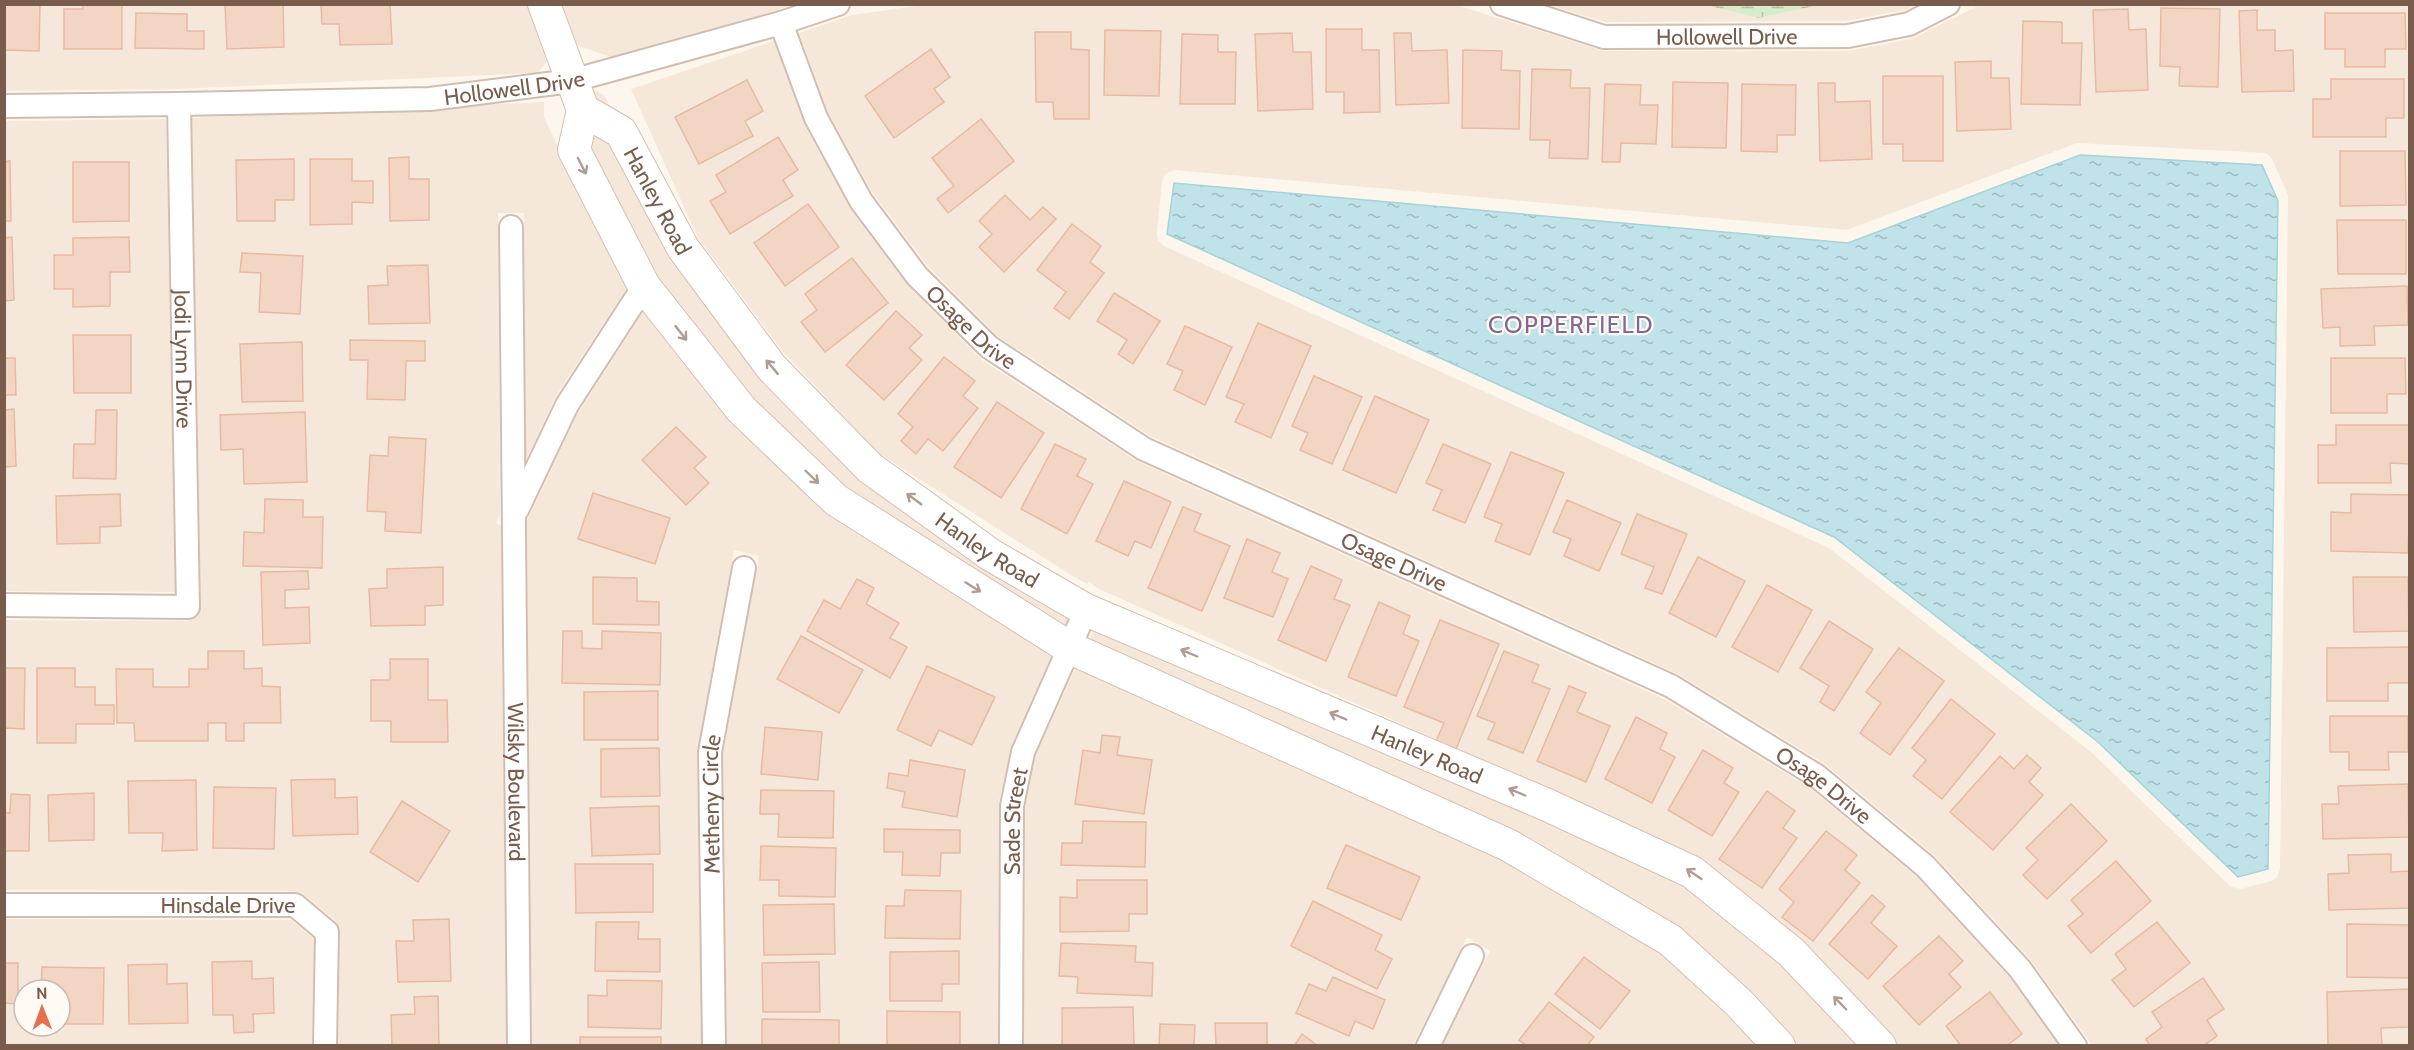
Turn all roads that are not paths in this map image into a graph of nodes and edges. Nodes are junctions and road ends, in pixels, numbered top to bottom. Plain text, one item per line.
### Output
1 (544, 4) edge
2 (838, 4) edge
3 (1502, 4) edge
4 (1948, 4) edge
5 (781, 23) junction
6 (571, 81) junction
7 (179, 104) junction
8 (4, 106) edge
9 (583, 110) junction
10 (511, 227) dead end
11 (644, 286) junction
12 (513, 517) junction
13 (744, 568) dead end
14 (4, 605) edge
15 (1086, 610) junction
16 (1070, 648) junction
17 (4, 905) edge
18 (1472, 957) dead end
19 (325, 1046) edge
20 (519, 1046) edge
21 (714, 1046) edge
22 (1011, 1046) edge
23 (1428, 1046) edge
24 (1779, 1046) edge
25 (1880, 1046) edge
26 (2075, 1046) edge

1 - 6 main road
2 - 5 street, Hollowell Drive
3 - 4 street, Hollowell Drive
5 - 6 street, Hollowell Drive
5 - 26 street, Osage Drive
6 - 7 street, Hollowell Drive
6 - 9 main road
7 - 8 street
7 - 14 street, Jodi Lynn Drive
9 -> 11 main road, Hanley Road
15 -> 9 main road, Hanley Road
10 - 12 street, Wilsky Boulevard
11 - 12 street, Wilsky Boulevard
11 -> 16 main road, Hanley Road
12 - 20 street, Wilsky Boulevard
13 - 21 street, Metheny Circle
15 - 16 street, Sade Street
25 -> 15 main road, Hanley Road
16 - 22 street, Sade Street
16 - 24 main road, Hanley Road
17 - 19 street, Hinsdale Drive
18 - 23 street

